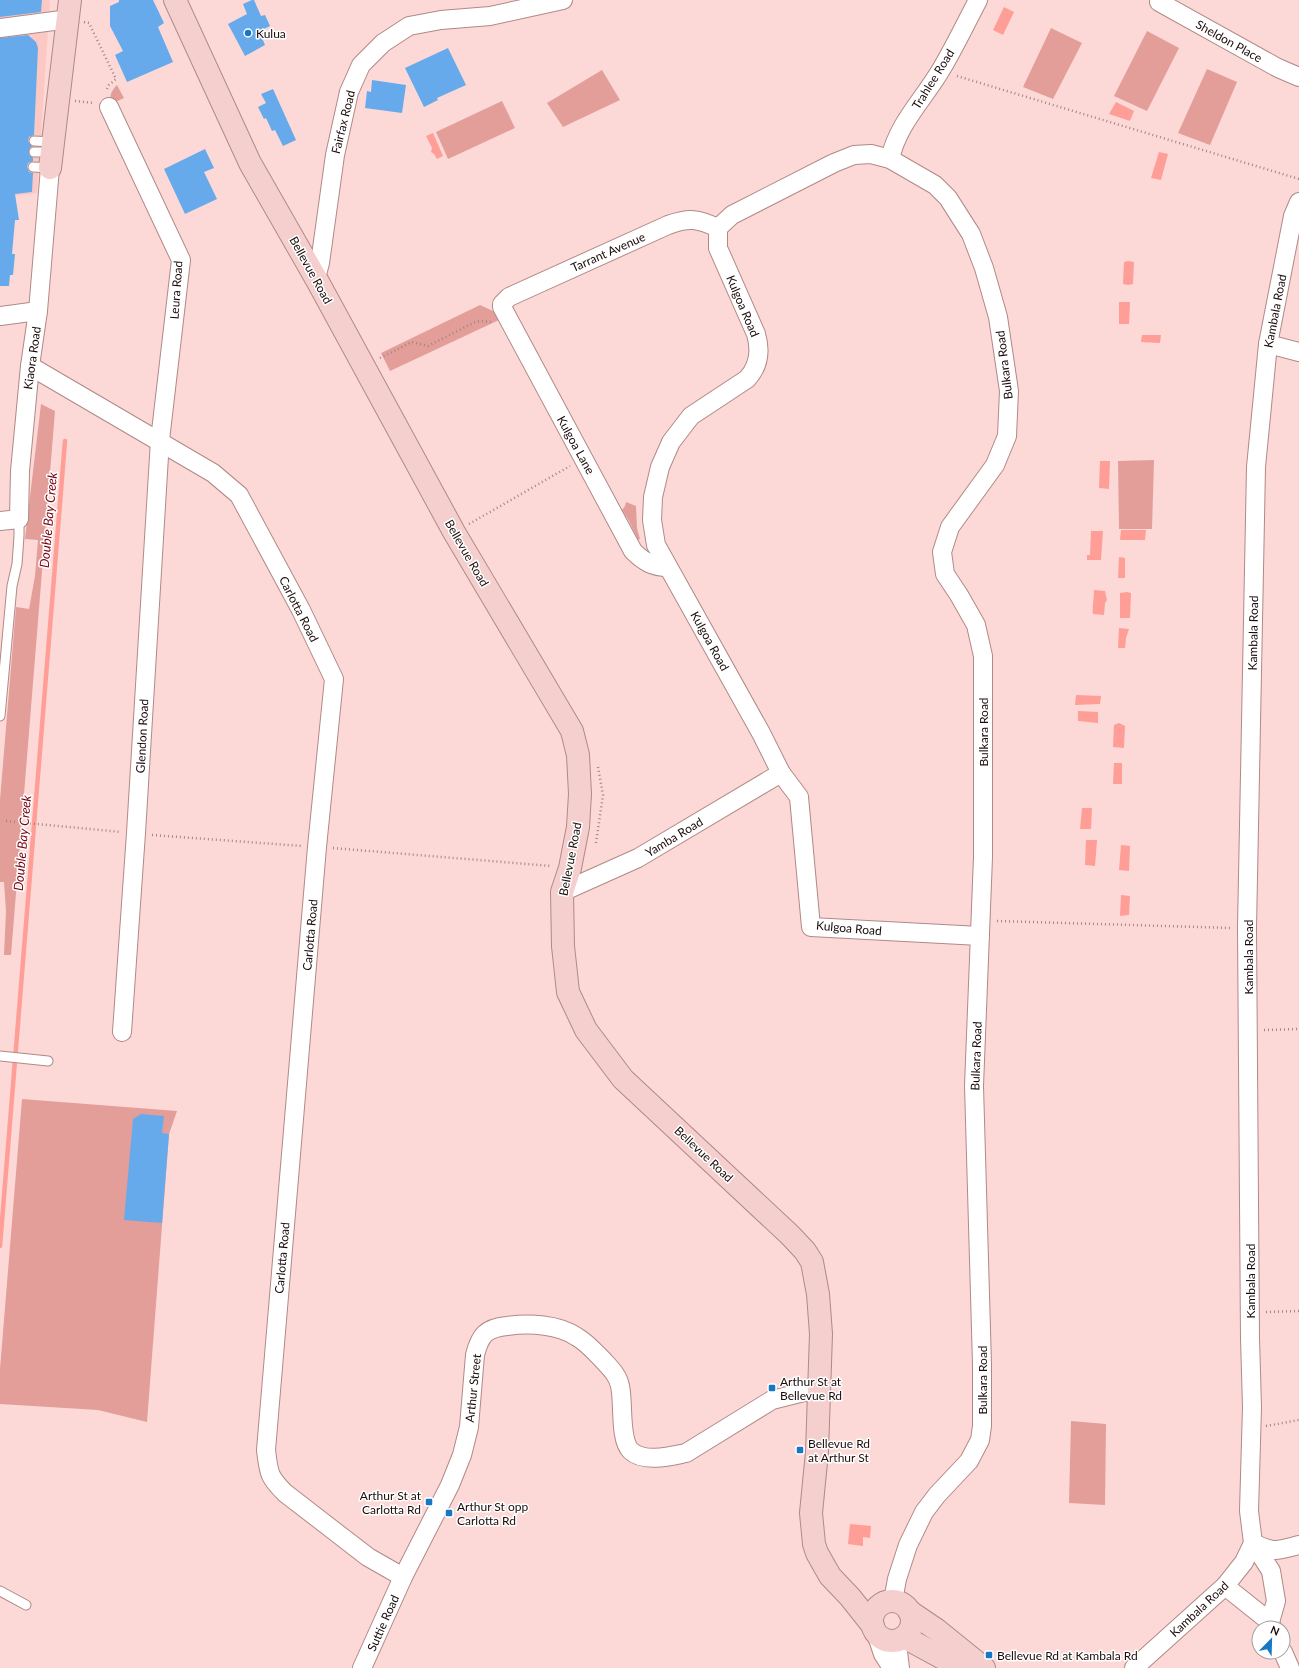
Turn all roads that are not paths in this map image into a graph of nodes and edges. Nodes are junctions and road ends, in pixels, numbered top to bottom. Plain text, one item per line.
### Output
1 (174, 0) edge
2 (563, 0) edge
3 (978, 0) edge
4 (1159, 2) dead end
5 (69, 9) edge
6 (0, 28) edge
7 (1299, 78) edge
8 (102, 105) road end
9 (43, 154) joint
10 (890, 159) junction
11 (1299, 202) edge
12 (718, 228) junction
13 (316, 278) junction
14 (502, 304) joint
15 (38, 311) junction
16 (0, 316) edge
17 (1268, 344) junction
18 (1299, 352) edge
19 (30, 366) junction
20 (160, 440) junction
21 (19, 519) junction
22 (0, 521) edge
23 (668, 567) junction
24 (0, 716) edge
25 (781, 773) junction
26 (562, 892) junction
27 (980, 936) junction
28 (122, 1032) dead end
29 (0, 1056) edge
30 (48, 1061) dead end
31 (818, 1391) junction
32 (1253, 1543) junction
33 (1299, 1546) edge
34 (817, 1553) junction
35 (403, 1577) junction
36 (1225, 1586) junction
37 (0, 1591) edge
38 (26, 1605) dead end
39 (897, 1605) junction
40 (1265, 1620) edge
41 (1272, 1620) edge
42 (874, 1630) junction
43 (902, 1638) junction
44 (362, 1668) edge
45 (892, 1668) edge
46 (900, 1668) edge
47 (961, 1668) edge
48 (984, 1668) edge
49 (1134, 1668) edge

1 - 13 street, Bellevue Road
2 - 13 street, Fairfax Road
3 - 10 street, Trahlee Road
4 - 7 street, Sheldon Place
5 - 6 street
5 - 9 street, Kiaora Road
8 - 20 street, Leura Road
9 - 15 street, Kiaora Road
10 - 12 street, Bulkara Road
10 - 27 street, Bulkara Road
11 - 17 street, Kambala Road
12 - 14 street, Tarrant Avenue
12 - 23 street, Kulgoa Road
13 - 26 street, Bellevue Road
14 - 23 street, Kulgoa Lane
15 - 16 street
15 - 19 street, Kiaora Road
17 - 18 street
17 - 32 street, Kambala Road
19 - 20 street, Carlotta Road
19 - 21 street, Kiaora Road
20 - 28 street, Glendon Road
20 - 35 street, Carlotta Road
21 - 22 street
21 - 24 lane, Kiaora Road
23 - 25 street, Kulgoa Road
25 - 26 street, Yamba Road
25 - 27 street, Kulgoa Road
26 - 31 street, Bellevue Road
27 - 39 street, Bulkara Road
29 - 30 lane
31 - 34 street, Bellevue Road
31 - 35 street, Arthur Street
32 - 33 street
32 - 36 street, Kambala Road
32 - 41 street
34 - 39 street
34 - 42 street, Bellevue Road
35 - 44 street, Suttie Road
36 - 40 street
36 - 49 street, Kambala Road
37 - 38 lane
39 - 42 street
39 - 43 street
39 - 48 street
42 - 43 street
42 - 45 street
43 - 46 street
43 - 47 street

